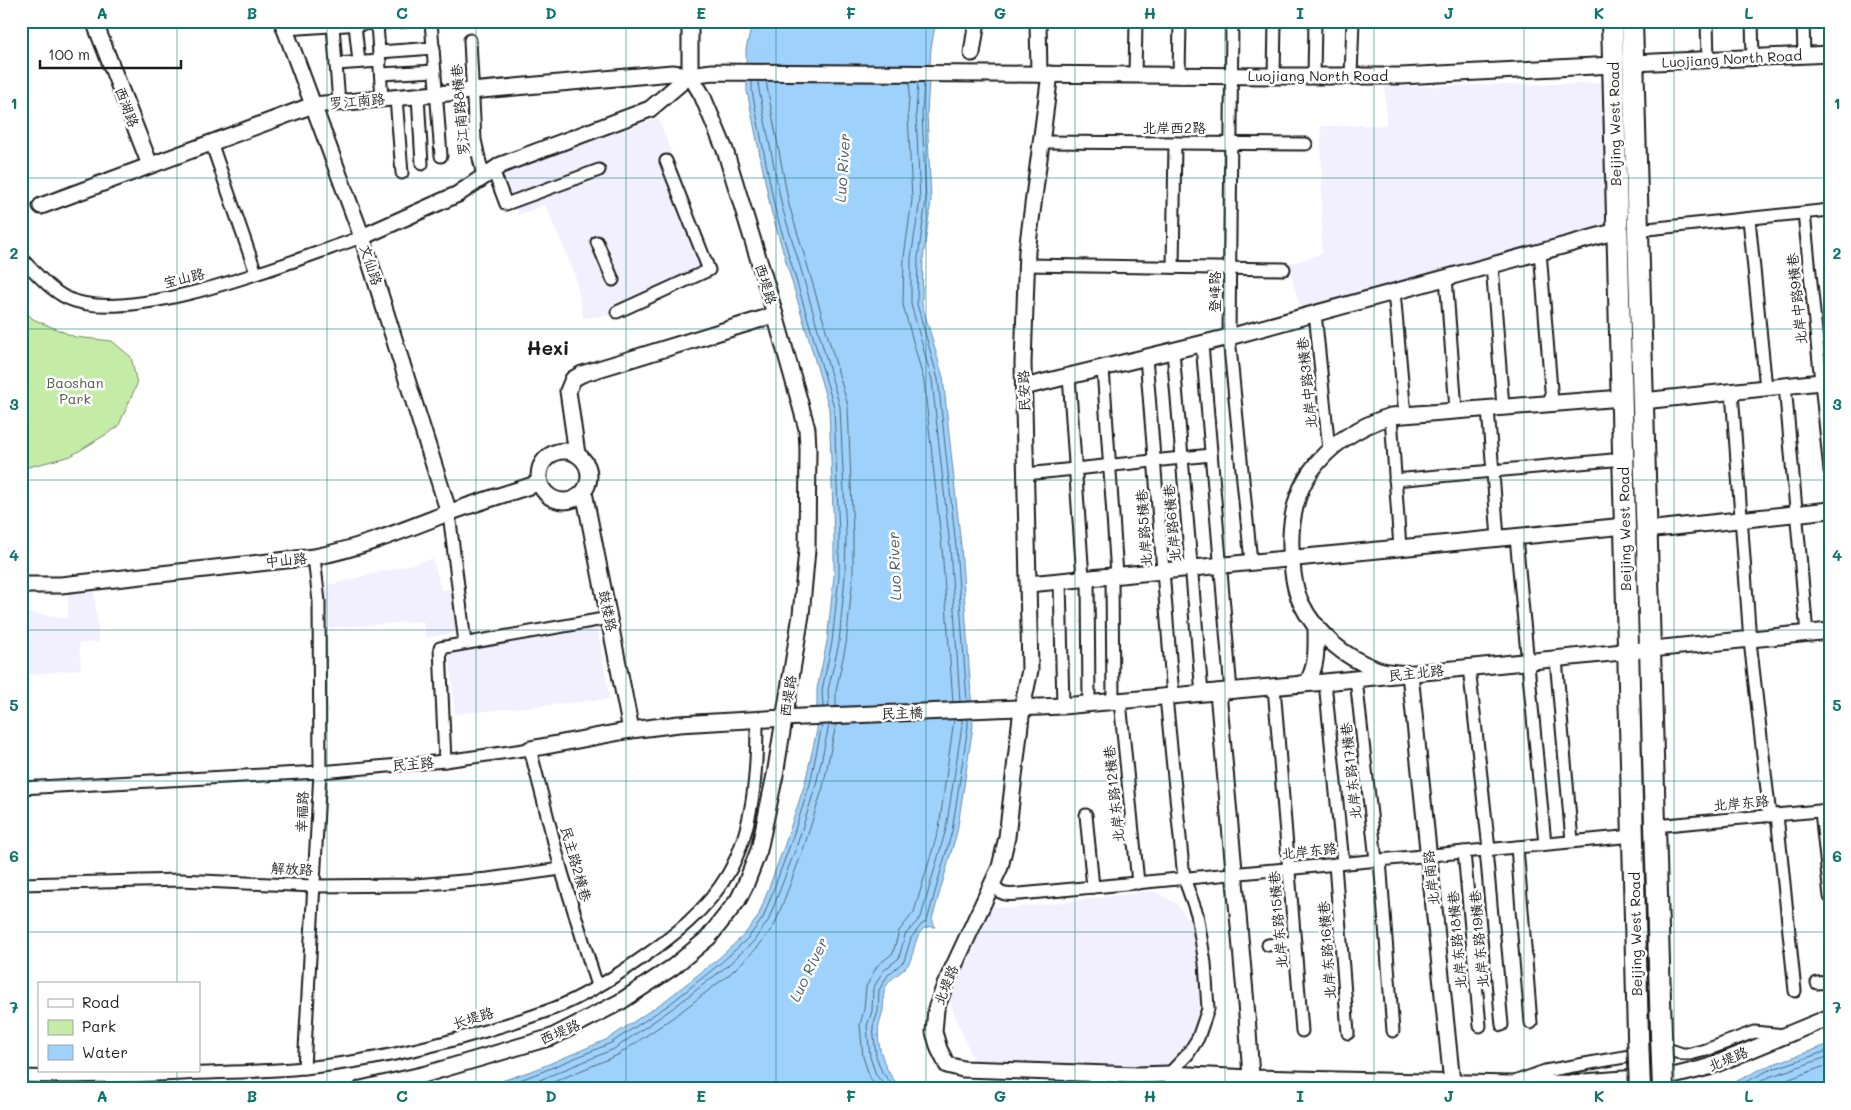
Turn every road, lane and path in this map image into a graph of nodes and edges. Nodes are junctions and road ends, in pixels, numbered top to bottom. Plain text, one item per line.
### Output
1 (94, 21) edge
2 (407, 21) edge
3 (431, 21) edge
4 (690, 21) edge
5 (976, 21) edge
6 (1038, 21) edge
7 (1136, 21) edge
8 (1180, 21) edge
9 (1232, 21) edge
10 (1275, 21) edge
11 (1315, 21) edge
12 (1353, 21) edge
13 (1612, 21) edge
14 (1632, 21) edge
15 (1707, 21) edge
16 (1752, 21) edge
17 (1803, 21) edge
18 (377, 23) junction
19 (355, 24) junction
20 (283, 25) edge
21 (332, 26) junction
22 (470, 40) dead end
23 (434, 48) junction
24 (972, 53) dead end
25 (1830, 54) edge
26 (1804, 55) junction
27 (380, 57) junction
28 (1754, 58) junction
29 (1708, 60) junction
30 (359, 62) junction
31 (336, 64) junction
32 (1634, 64) junction
33 (1613, 65) junction
34 (435, 71) junction
35 (712, 72) joint
36 (381, 74) junction
37 (1045, 74) junction
38 (690, 75) junction
39 (1135, 76) junction
40 (1179, 76) junction
41 (1231, 76) junction
42 (1274, 76) junction
43 (1314, 76) junction
44 (1352, 76) junction
45 (472, 91) junction
46 (437, 94) junction
47 (418, 96) junction
48 (389, 98) junction
49 (339, 103) junction
50 (313, 105) junction
51 (211, 142) junction
52 (1041, 142) junction
53 (1175, 143) junction
54 (1231, 144) junction
55 (1306, 144) dead end
56 (441, 156) dead end
57 (666, 160) dead end
58 (422, 164) dead end
59 (150, 165) junction
60 (599, 170) dead end
61 (402, 173) dead end
62 (488, 173) junction
63 (41, 206) dead end
64 (1830, 210) edge
65 (1804, 213) junction
66 (1749, 219) junction
67 (1638, 230) junction
68 (1618, 231) junction
69 (362, 237) junction
70 (597, 242) dead end
71 (1540, 251) junction
72 (21, 258) edge
73 (1492, 264) junction
74 (1026, 265) junction
75 (1173, 267) junction
76 (1230, 268) junction
77 (1284, 269) dead end
78 (256, 273) junction
79 (1446, 277) junction
80 (613, 280) dead end
81 (1394, 291) junction
82 (617, 312) dead end
83 (1315, 313) junction
84 (775, 315) junction
85 (1229, 337) junction
86 (1202, 344) junction
87 (1174, 351) junction
88 (1146, 357) junction
89 (1103, 368) junction
90 (1068, 376) junction
91 (1825, 381) edge
92 (1785, 386) junction
93 (1024, 387) junction
94 (1766, 388) junction
95 (1732, 392) junction
96 (1622, 398) junction
97 (1552, 402) junction
98 (1642, 402) junction
99 (1496, 407) junction
100 (1456, 410) junction
101 (1398, 416) junction
102 (1329, 450) junction
103 (577, 454) junction
104 (1211, 455) junction
105 (1182, 458) junction
106 (1624, 459) junction
107 (1154, 460) junction
108 (1109, 465) junction
109 (1075, 469) junction
110 (1493, 471) junction
111 (1830, 471) edge
112 (1026, 474) junction
113 (1395, 480) junction
114 (539, 483) junction
115 (584, 492) junction
116 (1830, 510) edge
117 (449, 513) junction
118 (1797, 514) junction
119 (1741, 520) junction
120 (1625, 526) junction
121 (1646, 530) junction
122 (1516, 537) junction
123 (1498, 538) junction
124 (1400, 548) junction
125 (314, 558) junction
126 (1292, 558) junction
127 (1251, 562) junction
128 (1220, 565) junction
129 (1191, 568) junction
130 (1162, 571) junction
131 (1114, 576) junction
132 (1086, 578) junction
133 (1060, 581) junction
134 (1028, 584) junction
135 (21, 585) edge
136 (609, 618) junction
137 (1316, 625) junction
138 (1830, 631) edge
139 (1807, 634) junction
140 (1750, 640) junction
141 (465, 644) junction
142 (1649, 650) junction
143 (1628, 652) junction
144 (1556, 659) junction
145 (1528, 661) junction
146 (1469, 667) junction
147 (1410, 674) junction
148 (1356, 679) junction
149 (1325, 682) junction
150 (1291, 686) junction
151 (1274, 687) junction
152 (1224, 692) junction
153 (1202, 694) junction
154 (1170, 697) junction
155 (1116, 701) junction
156 (1089, 704) junction
157 (1063, 706) junction
158 (1022, 708) junction
159 (1001, 709) joint
160 (802, 717) joint
161 (784, 718) junction
162 (758, 721) junction
163 (632, 730) junction
164 (530, 749) junction
165 (445, 761) junction
166 (320, 772) junction
167 (21, 788) edge
168 (1825, 811) edge
169 (1086, 814) dead end
170 (1774, 815) junction
171 (1655, 826) junction
172 (1633, 836) junction
173 (1572, 841) junction
174 (1545, 844) junction
175 (1517, 847) junction
176 (1488, 850) junction
177 (1464, 852) junction
178 (1429, 855) junction
179 (1378, 860) junction
180 (1339, 864) junction
181 (1289, 868) junction
182 (561, 869) junction
183 (1234, 874) junction
184 (1184, 878) junction
185 (1138, 883) junction
186 (21, 884) edge
187 (314, 886) junction
188 (1093, 887) junction
189 (998, 889) junction
190 (1830, 897) edge
191 (1295, 942) junction
192 (1268, 945) dead end
193 (1830, 982) edge
194 (1816, 983) dead end
195 (597, 986) junction
196 (1795, 991) dead end
197 (1830, 1017) edge
198 (1531, 1023) dead end
199 (1502, 1025) dead end
200 (1480, 1026) dead end
201 (1302, 1031) dead end
202 (1393, 1031) dead end
203 (1348, 1033) dead end
204 (1786, 1035) junction
205 (1661, 1041) junction
206 (1639, 1042) junction
207 (304, 1068) junction
208 (1169, 1074) junction
209 (21, 1076) edge
210 (1251, 1078) junction
211 (1452, 1083) junction
212 (1510, 1084) junction
213 (361, 1089) edge
214 (1640, 1089) edge
215 (1663, 1089) edge

1 - 59 street, 西湖路
2 - 18 street
3 - 23 street
4 - 38 street
5 - 24 street
6 - 37 street, 民安路
7 - 39 street
8 - 40 street
9 - 41 street, 登峰路
10 - 42 street
11 - 43 street
12 - 44 street
13 - 33 highway, Beijing West Road
14 - 32 highway, Beijing West Road
15 - 29 street
16 - 28 street
17 - 26 street
18 - 19 street
18 - 27 street
19 - 21 street
19 - 30 street
20 - 21 street
20 - 50 street, 文仙路
21 - 31 street
22 - 45 street, 罗江南路8横巷
23 - 27 street
23 - 34 street
25 - 26 street, Luojiang North Road
26 - 28 street, Luojiang North Road
27 - 30 street
27 - 36 street
28 - 29 street, Luojiang North Road
29 - 32 street, Luojiang North Road
30 - 31 street
31 - 49 street
32 - 67 highway, Beijing West Road
33 - 44 street, Luojiang North Road
33 - 68 highway, Beijing West Road
34 - 36 street
34 - 46 street
35 - 37 street, Luojiang North Road
35 - 38 street, 罗江南路
36 - 48 street
37 - 39 street, Luojiang North Road
37 - 52 street, 民安路
38 - 45 street, 罗江南路
38 - 62 street
38 - 84 street, 西堤路
39 - 40 street, Luojiang North Road
40 - 41 street, Luojiang North Road
41 - 42 street, Luojiang North Road
41 - 54 street, 登峰路
42 - 43 street, Luojiang North Road
43 - 44 street, Luojiang North Road
45 - 46 street, 罗江南路
45 - 62 street, 罗江南路8横巷
46 - 47 street, 罗江南路
46 - 56 street
47 - 48 street, 罗江南路
47 - 58 street
48 - 49 street, 罗江南路
48 - 61 street
49 - 50 street, 罗江南路
50 - 51 street, 罗江南路
50 - 69 street, 文仙路
51 - 59 street, 罗江南路
51 - 78 street
52 - 53 street, 北岸西2路
52 - 74 street, 民安路
53 - 54 street, 北岸西2路
53 - 75 street
54 - 55 street, 北岸西2路
54 - 76 street, 登峰路
57 - 82 street
59 - 63 street, 罗江南路
60 - 62 street, 罗江南路8横巷
62 - 69 street
64 - 65 street
65 - 66 street
65 - 91 street, 北岸中路9橫巷
66 - 67 street
66 - 94 street
67 - 98 highway, Beijing West Road
68 - 71 street
68 - 96 highway, Beijing West Road
69 - 78 street, 宝山路
69 - 117 street, 文仙路
70 - 80 street
71 - 73 street
71 - 97 street
72 - 78 street, 宝山路
73 - 79 street
73 - 99 street
74 - 75 street
74 - 93 street, 民安路
75 - 76 street
76 - 77 street
76 - 85 street, 登峰路
79 - 81 street
79 - 100 street
81 - 83 street
81 - 101 street
83 - 85 street
83 - 102 street, 北岸中路3横巷
84 - 103 street
84 - 161 street, 西堤路
85 - 86 street
85 - 127 street, 登峰路
86 - 87 street
86 - 104 street
87 - 88 street
87 - 105 street, 北岸路6橫巷
88 - 89 street
88 - 107 street, 北岸路5橫巷
89 - 90 street
89 - 108 street, 北岸东路12横巷
90 - 93 street
90 - 109 street
91 - 92 street
91 - 111 street, 北岸中路9橫巷
92 - 94 street
92 - 118 street
93 - 112 street, 民安路
94 - 95 street
95 - 98 street
95 - 119 street
96 - 97 street
96 - 106 highway, Beijing West Road
97 - 99 street
98 - 121 highway, Beijing West Road
99 - 100 street
99 - 110 street
100 - 101 street
101 - 102 street
101 - 113 street
102 - 126 street
103 - 114 street
103 - 115 street
104 - 105 street
104 - 128 street
105 - 107 street
105 - 129 street, 北岸路6橫巷
106 - 110 street
106 - 120 highway, Beijing West Road
107 - 108 street
107 - 130 street, 北岸路5橫巷
108 - 109 street
108 - 131 street, 北岸东路12横巷
109 - 112 street
109 - 132 street
110 - 113 street
110 - 123 street
112 - 134 street, 民安路
113 - 124 street
114 - 115 street
114 - 117 street, 中山路
115 - 136 street, 鼓楼路
116 - 118 street
117 - 125 street, 中山路
117 - 141 street
118 - 119 street
118 - 139 street
119 - 121 street
119 - 140 street
120 - 122 street
120 - 143 highway, Beijing West Road
121 - 142 highway, Beijing West Road
122 - 123 street
122 - 145 street
123 - 124 street
124 - 126 street
125 - 135 street, 中山路
125 - 166 street, 幸福路
126 - 127 street
126 - 137 street
127 - 128 street
128 - 129 street
128 - 152 street
129 - 130 street
129 - 153 street, 北岸路6橫巷
130 - 131 street
130 - 154 street, 北岸路5橫巷
131 - 132 street
131 - 155 street, 北岸东路12横巷
132 - 133 street
132 - 156 street
133 - 134 street
133 - 157 street
134 - 158 street, 民安路
136 - 141 street
136 - 163 street, 鼓楼路
137 - 147 street
137 - 150 street
138 - 139 street, 民主北路
139 - 140 street, 民主北路
140 - 142 street, 民主北路
140 - 170 street
141 - 165 street
142 - 143 street, 民主北路
142 - 171 highway, Beijing West Road
143 - 144 street, 民主北路
143 - 172 highway, Beijing West Road
144 - 145 street, 民主北路
144 - 173 street
145 - 146 street, 民主北路
145 - 174 street
146 - 147 street, 民主北路
146 - 176 street, 北岸东路19横巷
147 - 148 street, 民主北路
147 - 178 street, 北岸南路
148 - 149 street, 民主北路
148 - 179 street, 北岸东路17横巷
149 - 150 street, 民主北路
149 - 180 street, 北岸东路16横巷
150 - 151 street, 民主北路
151 - 152 street, 民主北路
151 - 181 street, 北岸东路15横巷
152 - 153 street, 民主北路
152 - 183 street
153 - 154 street, 民主北路
154 - 155 street, 民主北路
154 - 184 street, 北岸路5橫巷
155 - 156 street, 民主北路
155 - 185 street, 北岸东路12横巷
156 - 157 street, 民主北路
157 - 158 street, 民主北路
158 - 159 street, 民主北路
158 - 189 street, 北堤路
159 - 160 street, 民主橋
160 - 161 street, 民主路
161 - 162 street, 民主路
161 - 213 street, 西堤路
162 - 163 street, 民主路
162 - 195 street, 长堤路
163 - 164 street, 民主路
164 - 165 street, 民主路
164 - 182 street, 民主路2横巷
165 - 166 street, 民主路
166 - 167 street, 民主路
166 - 187 street, 幸福路
168 - 170 street, 北岸东路
168 - 190 street
169 - 188 street
170 - 171 street, 北岸东路
170 - 196 street
171 - 205 highway, Beijing West Road
172 - 173 street, 北岸东路
172 - 206 highway, Beijing West Road
173 - 174 street, 北岸东路
174 - 175 street, 北岸东路
175 - 176 street, 北岸东路
175 - 198 street
176 - 177 street, 北岸东路
176 - 199 street, 北岸东路19横巷
177 - 178 street, 北岸东路
177 - 200 street, 北岸东路18横巷
178 - 179 street, 北岸东路
178 - 211 street, 北岸南路
179 - 180 street, 北岸东路
179 - 202 street, 北岸东路17横巷
180 - 181 street, 北岸东路
180 - 203 street, 北岸东路16横巷
181 - 183 street, 北岸东路
181 - 191 street, 北岸东路15横巷
182 - 187 street, 解放路
182 - 195 street, 民主路2横巷
183 - 184 street, 北岸东路
183 - 210 street
184 - 185 street, 北岸东路
184 - 208 street, 北岸路5橫巷
185 - 188 street, 北岸东路
186 - 187 street, 解放路
187 - 207 street, 幸福路
188 - 189 street, 北岸东路
189 - 208 street, 北堤路
191 - 192 street
191 - 201 street, 北岸东路15横巷
193 - 194 street
195 - 207 street, 长堤路
197 - 204 street, 北堤路
204 - 205 street
204 - 212 street, 北堤路
205 - 215 highway, Beijing West Road, bridge
206 - 212 street
206 - 214 highway, Beijing West Road, bridge
207 - 209 street, 长堤路
208 - 210 street, 北堤路
210 - 211 street, 北堤路
211 - 212 street, 北堤路

